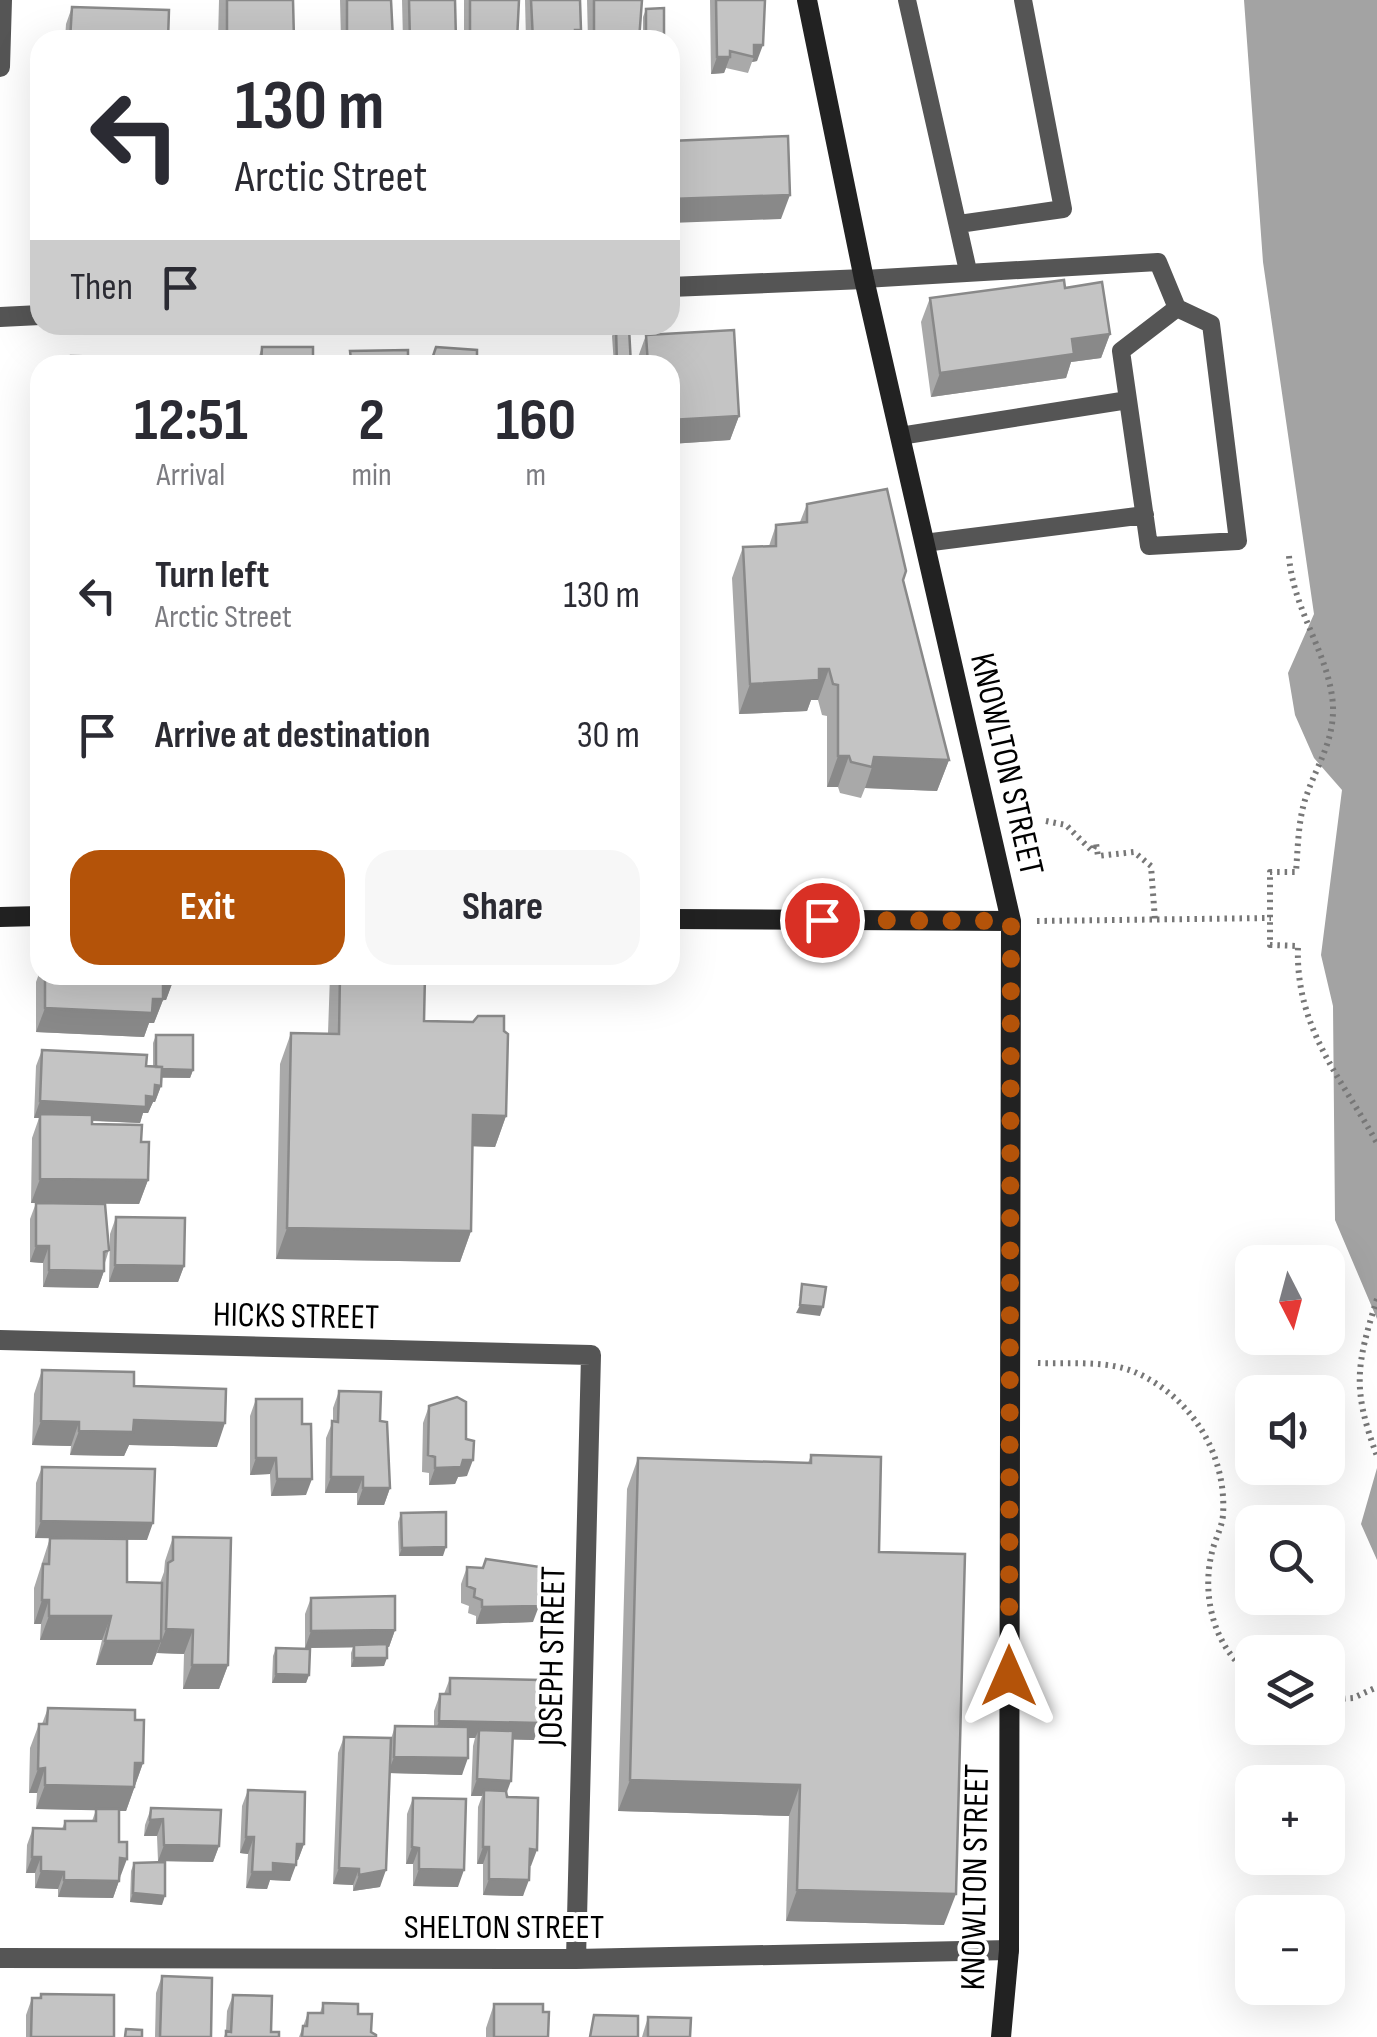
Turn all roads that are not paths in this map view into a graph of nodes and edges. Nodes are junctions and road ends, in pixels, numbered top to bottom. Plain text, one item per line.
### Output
1 (2, 0) edge
2 (806, 0) edge
3 (907, 0) edge
4 (1023, 0) edge
5 (0, 67) edge
6 (959, 224) junction
7 (968, 271) junction
8 (864, 279) junction
9 (680, 287) edge
10 (1177, 308) junction
11 (30, 316) edge
12 (0, 317) edge
13 (1128, 400) junction
14 (900, 436) junction
15 (1145, 515) junction
16 (924, 543) junction
17 (0, 916) edge
18 (30, 916) edge
19 (680, 919) edge
20 (1011, 921) junction
21 (0, 1340) edge
22 (591, 1355) joint
23 (1008, 1950) junction
24 (0, 1958) edge
25 (576, 1959) junction
26 (1001, 2037) edge

1 - 5 street
2 - 8 main road, KNOWLTON STREET
3 - 6 lane
4 - 6 lane
6 - 7 lane
7 - 8 lane
7 - 10 lane
8 - 9 street
8 - 14 main road, KNOWLTON STREET
10 - 13 lane
10 - 15 lane
11 - 12 street
13 - 14 lane
13 - 15 lane
14 - 16 main road, KNOWLTON STREET
15 - 16 lane
16 - 20 main road, KNOWLTON STREET
17 - 18 main road
19 - 20 main road
20 - 23 main road, KNOWLTON STREET
21 - 22 street, HICKS STREET
22 - 25 street, JOSEPH STREET
23 - 25 street, SHELTON STREET
23 - 26 main road, KNOWLTON STREET
24 - 25 street, SHELTON STREET

